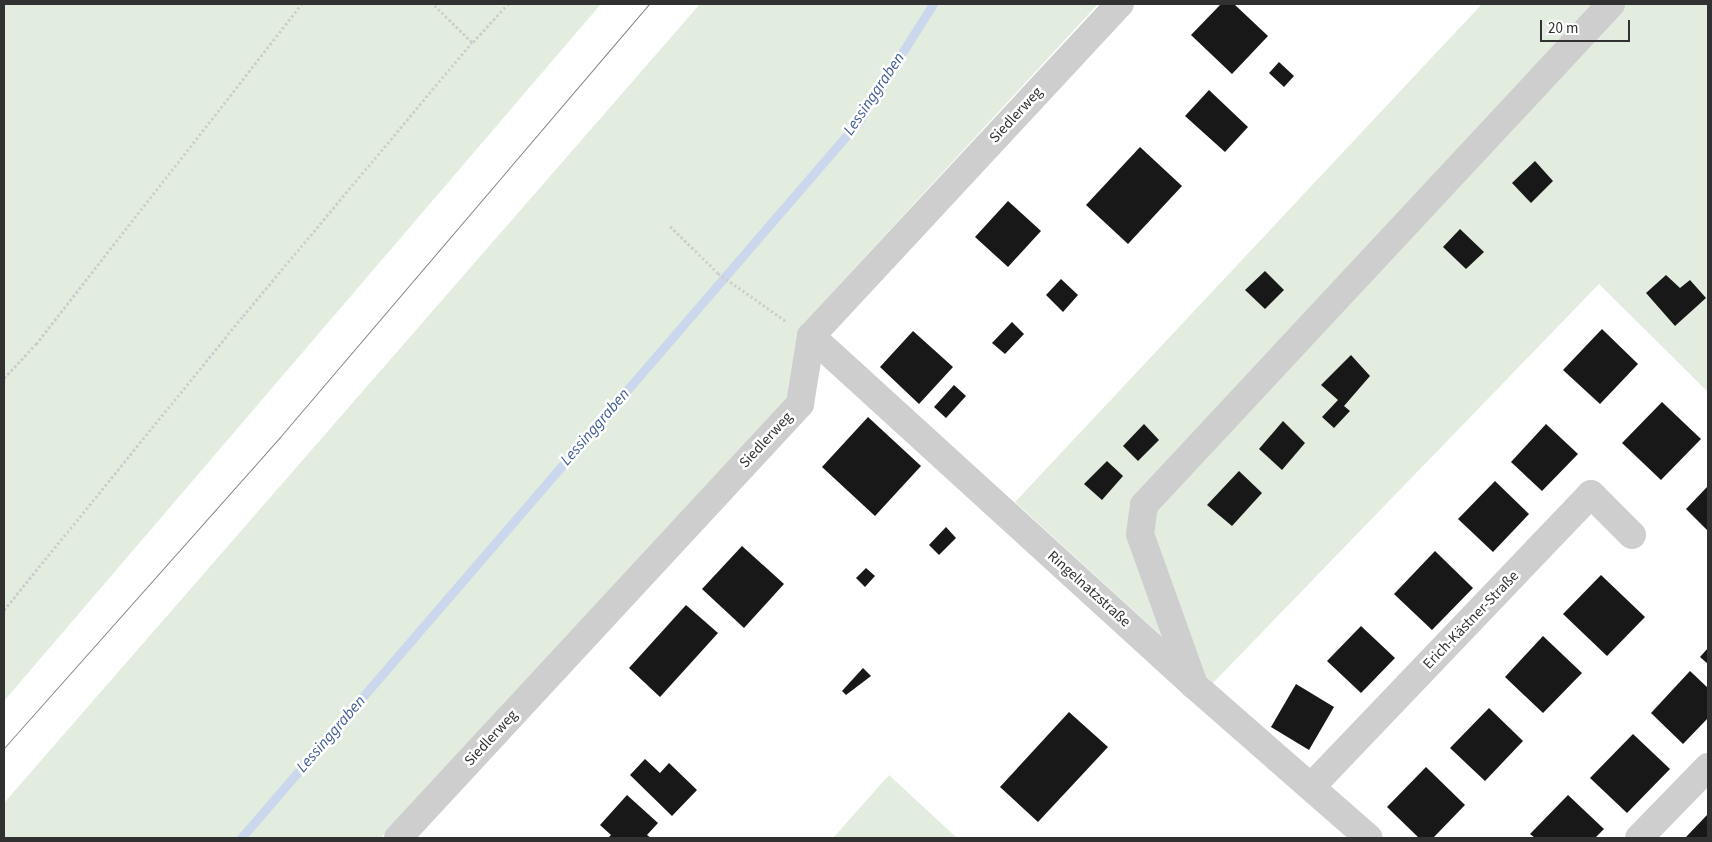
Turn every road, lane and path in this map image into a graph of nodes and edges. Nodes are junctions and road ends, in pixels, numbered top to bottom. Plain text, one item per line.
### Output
1 (302, 4) edge
2 (434, 4) edge
3 (508, 4) edge
4 (1120, 4) edge
5 (1610, 4) edge
6 (472, 42) junction
7 (670, 226) dead end
8 (811, 336) junction
9 (4, 378) edge
10 (1632, 535) dead end
11 (4, 610) edge
12 (1194, 685) junction
13 (1708, 767) edge
14 (1310, 787) junction
15 (398, 838) edge
16 (1369, 838) edge
17 (1639, 838) edge

1 - 9 path
2 - 6 path
3 - 6 path
4 - 8 street, Siedlerweg
5 - 12 street
6 - 11 path
7 - 8 path
8 - 12 street, Ringelnatzstraße
8 - 15 street, Siedlerweg
10 - 14 street, Erich-Kästner-Straße
12 - 14 street, Ringelnatzstraße
13 - 17 street
14 - 16 street, Ringelnatzstraße

